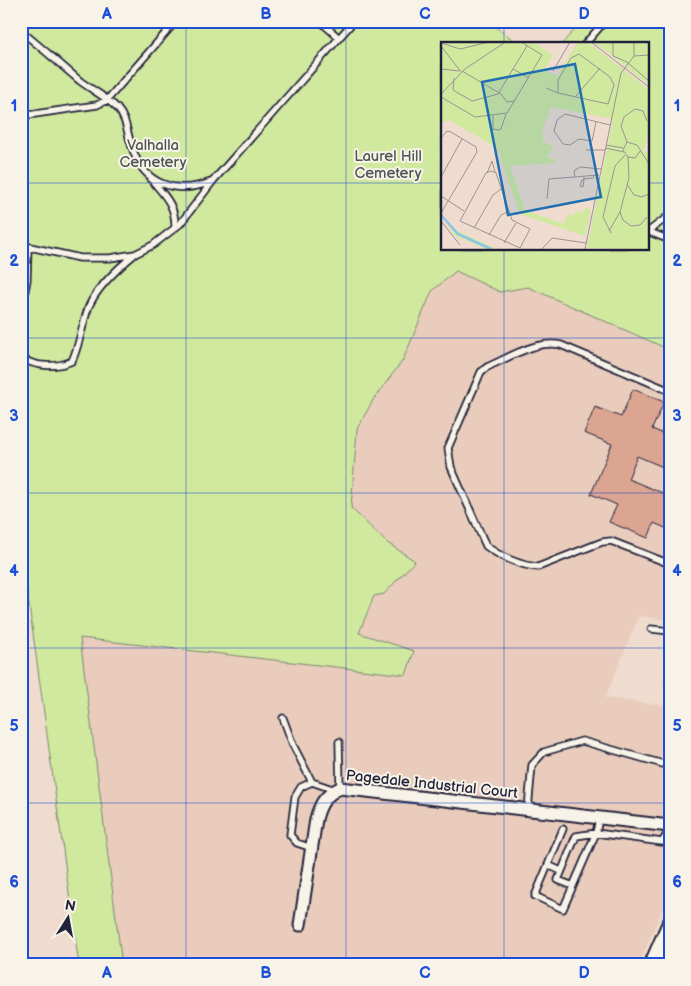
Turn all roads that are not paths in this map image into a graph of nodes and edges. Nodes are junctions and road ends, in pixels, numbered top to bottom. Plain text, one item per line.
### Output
1 (176, 21) edge
2 (320, 21) edge
3 (354, 21) edge
4 (605, 21) edge
5 (21, 31) edge
6 (340, 38) junction
7 (587, 42) edge
8 (107, 100) junction
9 (21, 116) edge
10 (149, 177) junction
11 (213, 181) junction
12 (670, 215) edge
13 (175, 228) junction
14 (648, 231) edge
15 (670, 240) edge
16 (24, 246) edge
17 (135, 254) junction
18 (21, 312) edge
19 (21, 358) edge
20 (670, 391) edge
21 (670, 564) edge
22 (651, 629) dead end
23 (670, 631) edge
24 (283, 718) dead end
25 (339, 742) dead end
26 (670, 766) edge
27 (312, 782) junction
28 (337, 789) junction
29 (528, 809) junction
30 (599, 819) junction
31 (670, 826) edge
32 (563, 829) dead end
33 (670, 830) edge
34 (596, 833) junction
35 (312, 848) junction
36 (548, 865) junction
37 (561, 871) junction
38 (573, 886) junction
39 (670, 924) edge
40 (300, 925) dead end
41 (652, 965) edge

1 - 8 lane
2 - 6 lane
3 - 6 lane
4 - 7 lane
5 - 8 lane
6 - 11 lane
8 - 9 lane
8 - 10 lane
10 - 11 lane
10 - 13 lane
11 - 13 lane
12 - 14 lane
13 - 17 lane
14 - 15 lane
16 - 17 lane
16 - 18 lane
17 - 19 lane
20 - 21 lane
22 - 23 lane
24 - 27 lane
25 - 28 lane
26 - 29 lane
27 - 28 lane
27 - 35 lane
28 - 29 street, Pagedale Industrial Court
28 - 35 street, Pagedale Industrial Court
29 - 30 street, Pagedale Industrial Court
30 - 31 street, Pagedale Industrial Court
30 - 34 lane
32 - 36 lane
33 - 34 lane
34 - 37 lane
34 - 38 lane
35 - 40 street, Pagedale Industrial Court
36 - 37 lane
36 - 38 lane
37 - 38 lane
39 - 41 street

